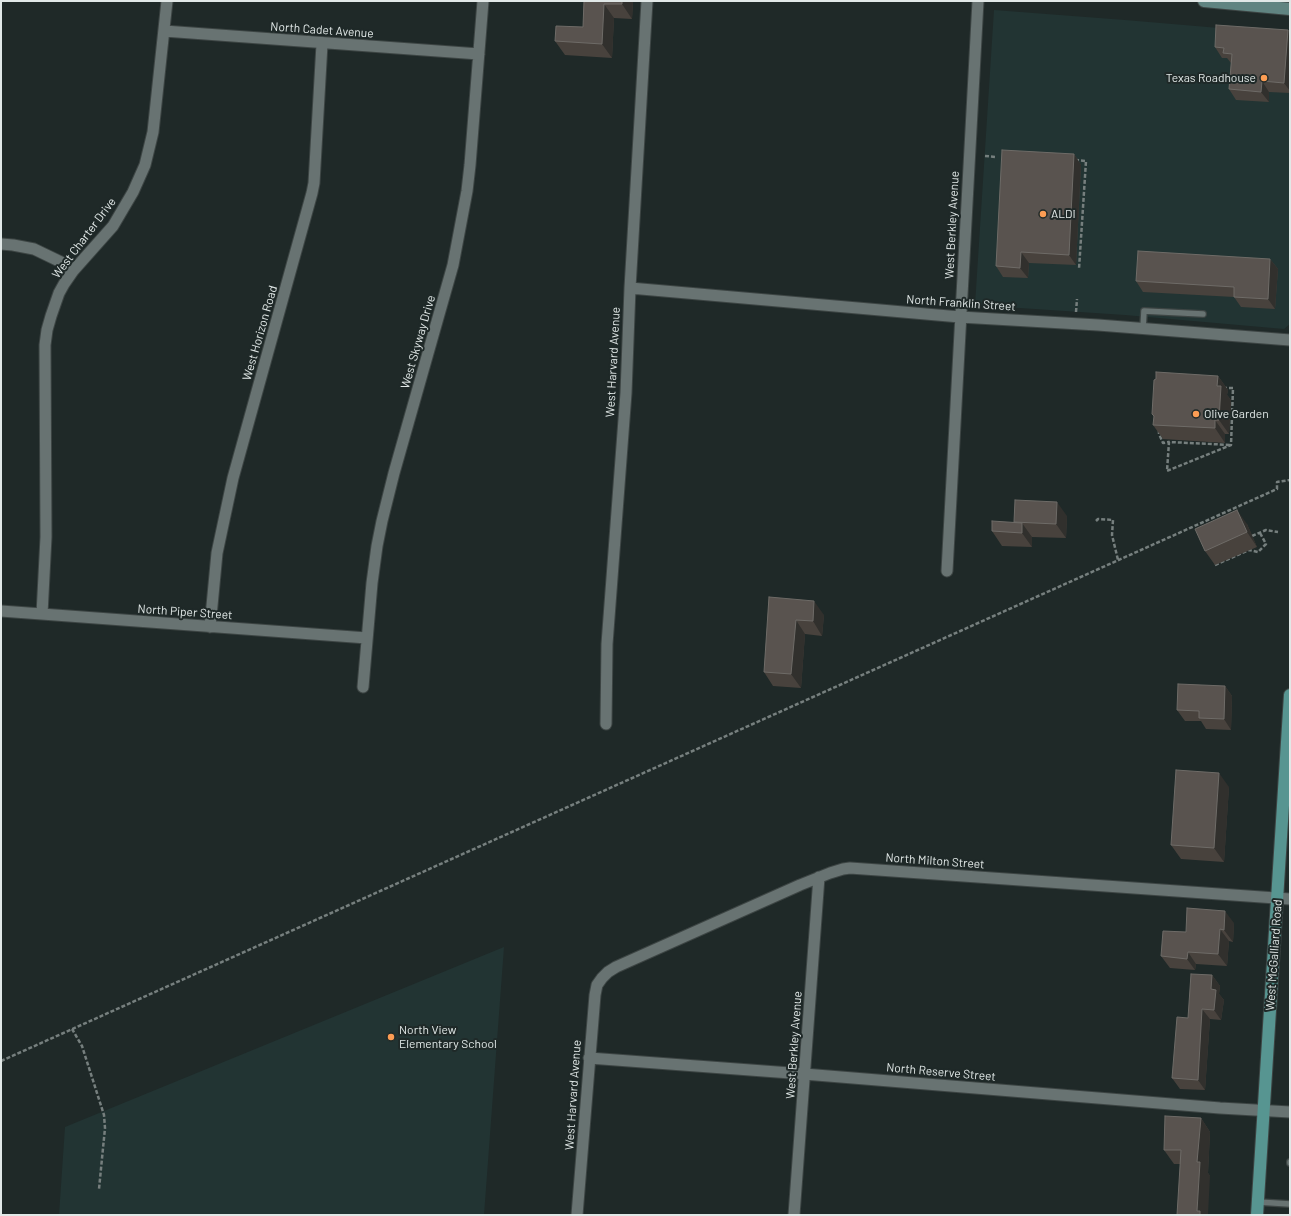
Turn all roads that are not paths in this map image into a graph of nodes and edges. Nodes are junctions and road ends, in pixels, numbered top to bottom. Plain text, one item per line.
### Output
1 (167, 1) edge
2 (483, 1) edge
3 (647, 1) edge
4 (978, 1) edge
5 (1204, 1) edge
6 (1290, 9) edge
7 (164, 31) junction
8 (322, 44) junction
9 (479, 54) junction
10 (1, 244) edge
11 (73, 271) junction
12 (630, 288) junction
13 (1203, 314) dead end
14 (960, 317) junction
15 (1143, 328) junction
16 (1290, 340) edge
17 (947, 571) dead end
18 (1, 611) edge
19 (42, 614) junction
20 (210, 627) junction
21 (367, 638) junction
22 (363, 687) dead end
23 (1290, 695) edge
24 (606, 724) dead end
25 (819, 877) junction
26 (1277, 898) junction
27 (1290, 899) edge
28 (602, 978) joint
29 (589, 1058) junction
30 (804, 1074) junction
31 (1264, 1111) junction
32 (1290, 1112) edge
33 (1258, 1202) junction
34 (1290, 1204) edge
35 (577, 1215) edge
36 (794, 1215) edge
37 (1257, 1215) edge

1 - 7 street, West Charter Drive
2 - 9 street, West Skyway Drive
3 - 12 street, West Harvard Avenue
4 - 14 street, West Berkley Avenue
5 - 6 main road
7 - 8 street, North Cadet Avenue
7 - 11 street, West Charter Drive
8 - 9 street, North Cadet Avenue
8 - 20 street, West Horizon Road
9 - 21 street, West Skyway Drive
10 - 11 street
11 - 19 street, West Charter Drive
12 - 14 street, North Franklin Street
12 - 24 street, West Harvard Avenue
13 - 15 lane
14 - 15 street, North Franklin Street
14 - 17 street, West Berkley Avenue
15 - 16 street, North Franklin Street
18 - 19 street, North Piper Street
19 - 20 street, North Piper Street
20 - 21 street, North Piper Street
21 - 22 street, West Skyway Drive
23 - 26 main road, West McGalliard Road
25 - 26 street, North Milton Street
25 - 28 street, North Milton Street
25 - 30 street, West Berkley Avenue
26 - 27 street, North Milton Street
26 - 31 main road, West McGalliard Road
28 - 29 street, West Harvard Avenue
29 - 30 street, North Reserve Street
29 - 35 street, West Harvard Avenue
30 - 31 street, North Reserve Street
30 - 36 street, West Berkley Avenue
31 - 32 street, North Reserve Street
31 - 33 main road, West McGalliard Road
33 - 34 lane
33 - 37 main road, West McGalliard Road

